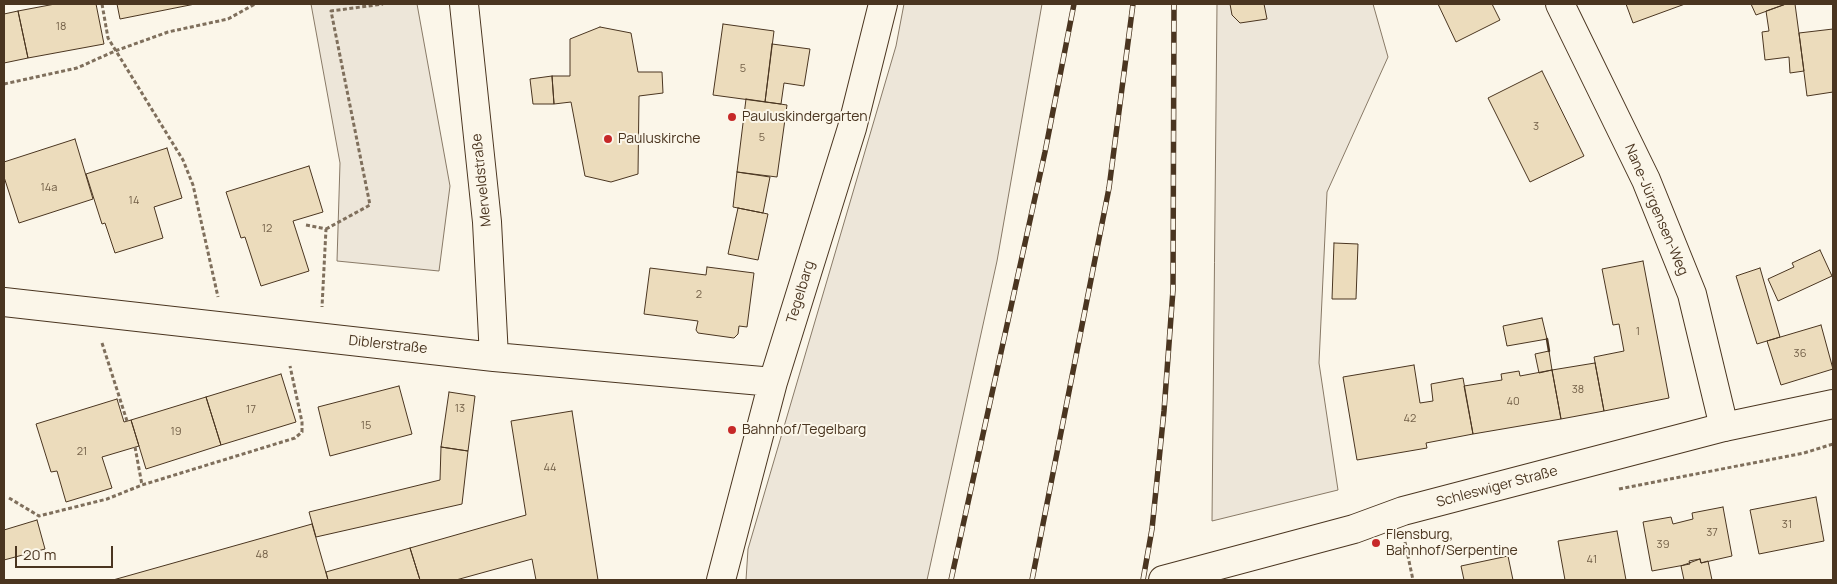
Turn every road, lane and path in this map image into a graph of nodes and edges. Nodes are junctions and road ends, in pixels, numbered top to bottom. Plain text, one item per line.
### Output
1 (102, 4) edge
2 (255, 4) edge
3 (383, 4) edge
4 (464, 4) edge
5 (883, 4) edge
6 (1560, 4) edge
7 (115, 51) junction
8 (4, 84) edge
9 (306, 225) dead end
10 (326, 229) junction
11 (4, 302) edge
12 (105, 314) junction
13 (219, 327) junction
14 (283, 333) junction
15 (321, 338) junction
16 (494, 357) junction
17 (773, 382) junction
18 (1833, 404) edge
19 (126, 421) dead end
20 (1724, 427) junction
21 (134, 447) dead end
22 (142, 485) junction
23 (8, 498) dead end
24 (1407, 552) dead end
25 (721, 580) edge
26 (1163, 580) edge
27 (1413, 580) edge

1 - 7 path
2 - 7 path
3 - 10 path
4 - 16 street, Merveldstraße
5 - 17 street, Tegelbarg
6 - 20 street, Nane-Jürgensen-Weg
7 - 8 path
7 - 13 path
9 - 10 path
10 - 15 path
11 - 12 street, Diblerstraße
12 - 13 street, Diblerstraße
12 - 19 path
13 - 14 street, Diblerstraße
14 - 15 street, Diblerstraße
14 - 22 path
15 - 16 street, Diblerstraße
16 - 17 street, Diblerstraße
17 - 25 street, Tegelbarg
18 - 20 street, Schleswiger Straße
20 - 26 street, Schleswiger Straße
21 - 22 path
22 - 23 path
24 - 27 path

